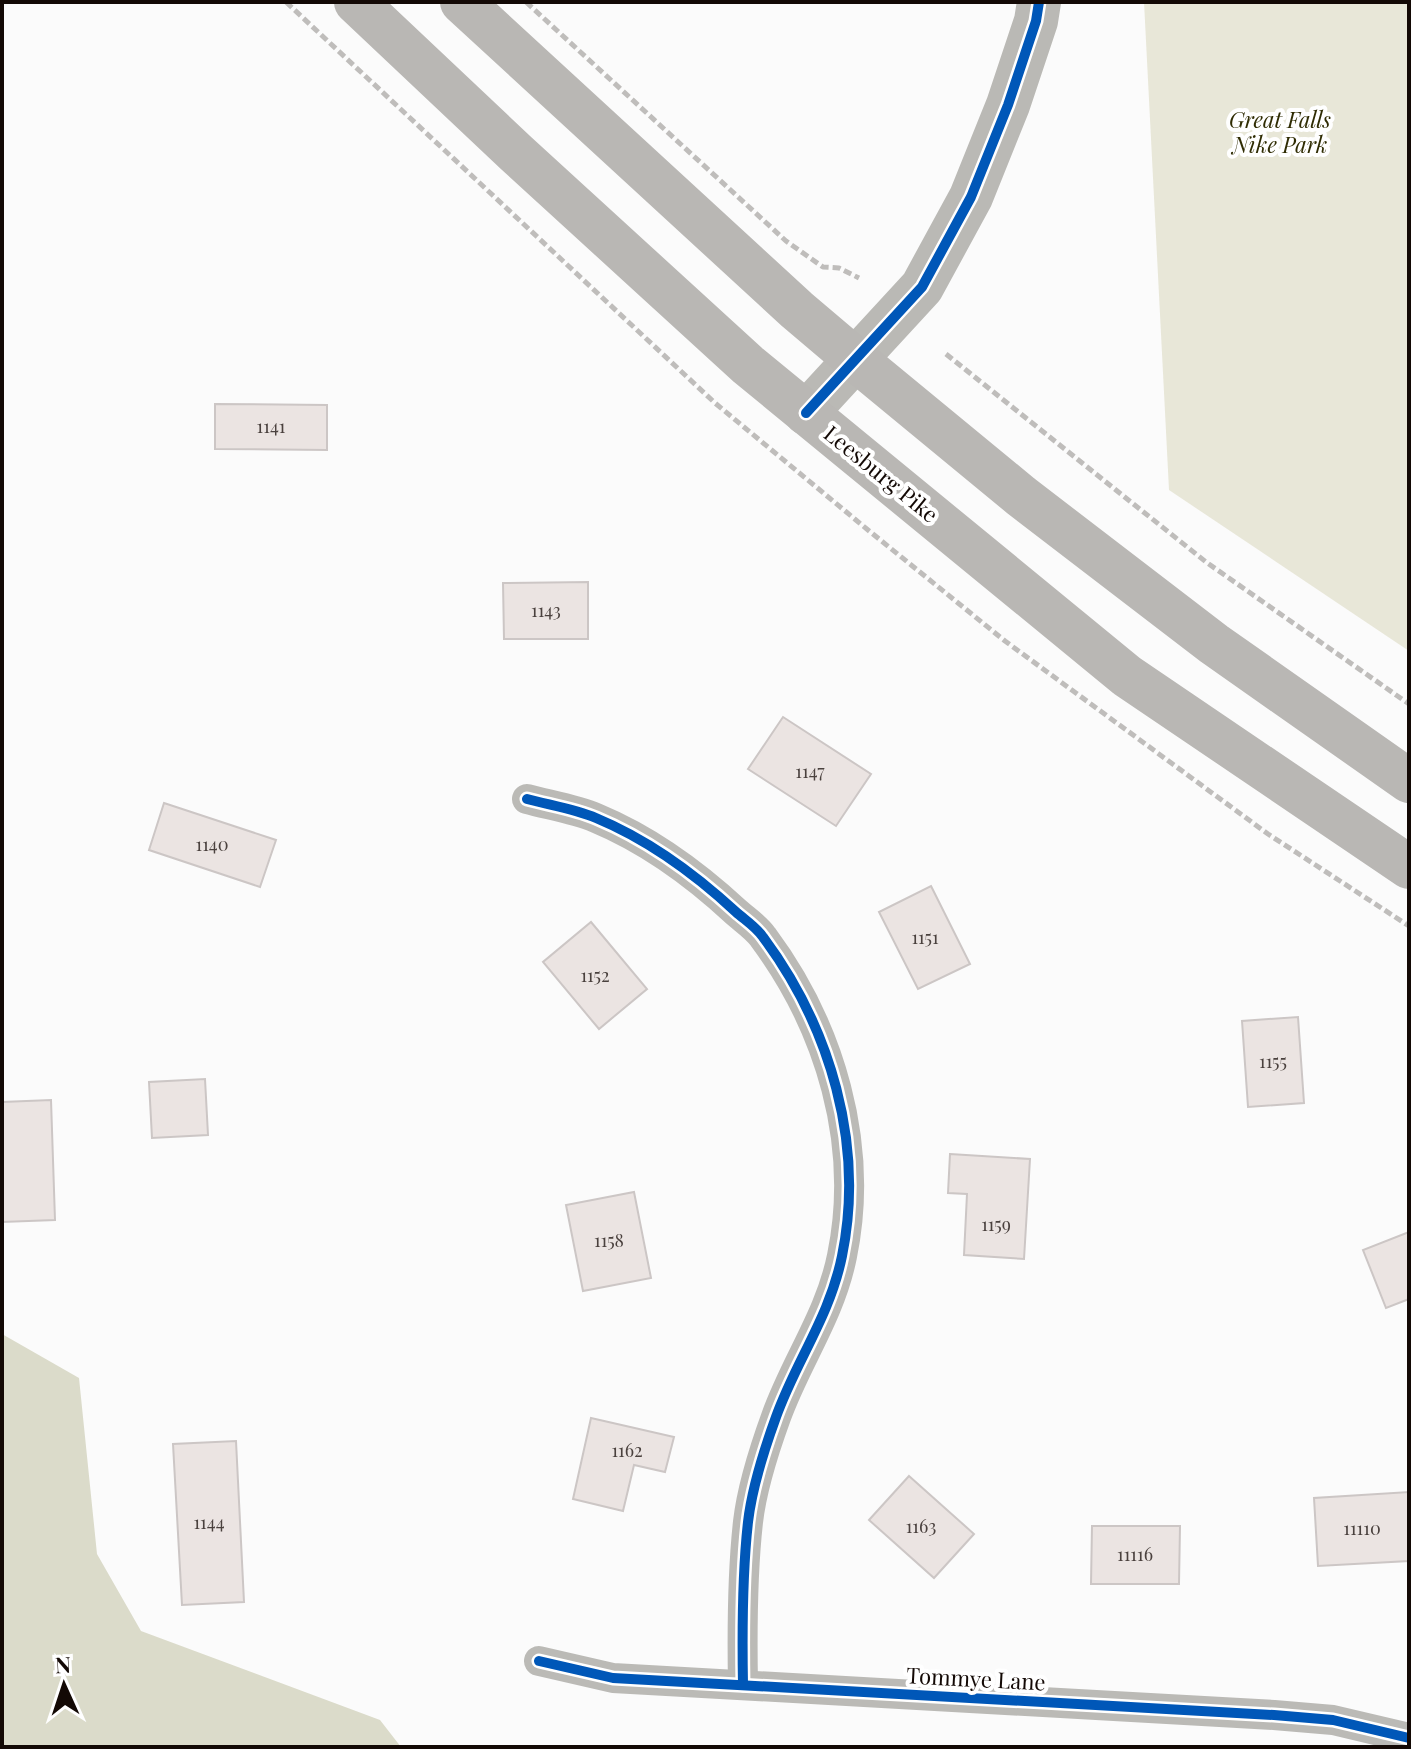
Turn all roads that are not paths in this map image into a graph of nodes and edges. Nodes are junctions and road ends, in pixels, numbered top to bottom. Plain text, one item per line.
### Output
1 (356, 2) edge
2 (462, 2) edge
3 (1039, 2) edge
4 (856, 360) junction
5 (806, 413) junction
6 (1409, 781) edge
7 (527, 799) dead end
8 (1409, 867) edge
9 (539, 1661) dead end
10 (743, 1685) junction
11 (1409, 1738) edge

1 - 5 highway, Leesburg Pike
2 - 4 highway
3 - 4 street
4 - 5 street
4 - 6 highway
5 - 8 highway, Leesburg Pike
7 - 10 street
9 - 10 street, Tommye Lane
10 - 11 street, Tommye Lane

